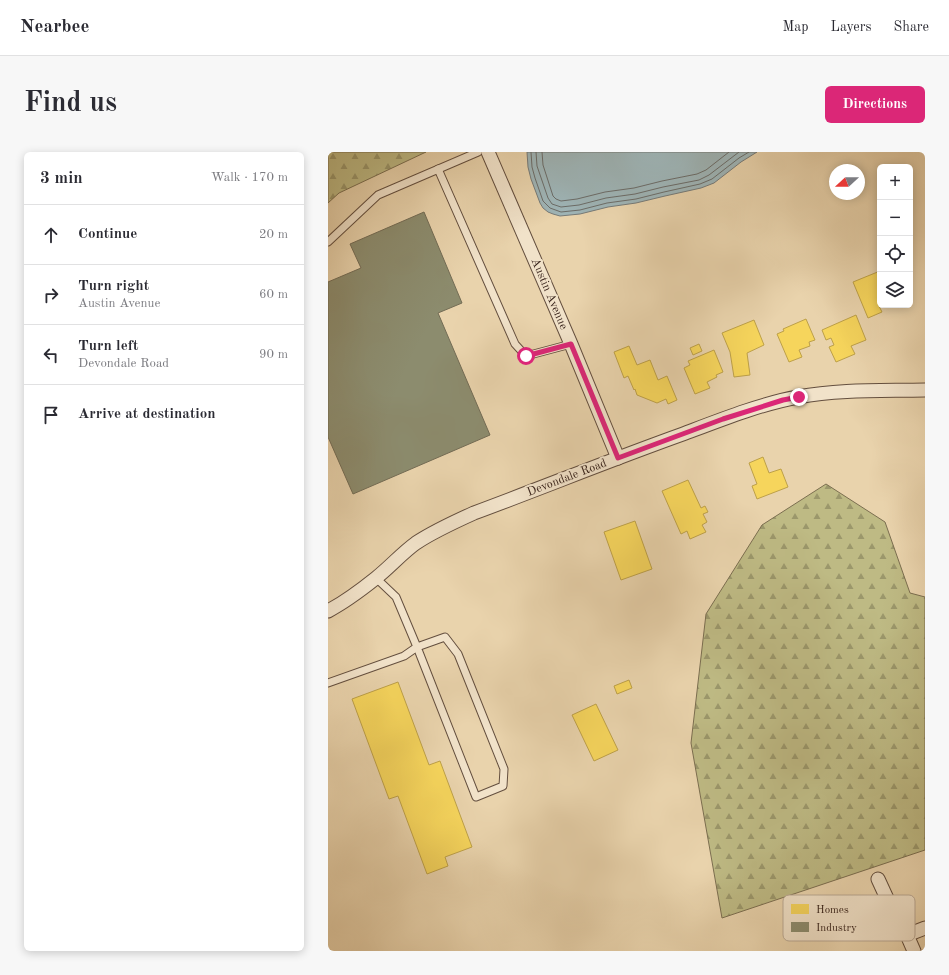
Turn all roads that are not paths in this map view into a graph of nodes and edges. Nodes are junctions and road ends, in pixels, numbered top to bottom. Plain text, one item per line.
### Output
1 (478, 152) edge
2 (488, 152) edge
3 (438, 169) junction
4 (328, 242) edge
5 (571, 344) junction
6 (925, 390) edge
7 (618, 458) junction
8 (376, 578) junction
9 (328, 611) edge
10 (417, 647) junction
11 (328, 683) edge
12 (878, 879) dead end
13 (885, 895) edge
14 (925, 928) edge
15 (915, 932) edge
16 (909, 941) edge
17 (914, 951) edge

1 - 3 lane
2 - 5 street, Austin Avenue
3 - 4 lane
3 - 5 lane
5 - 7 street, Austin Avenue
6 - 7 street, Devondale Road
7 - 8 street, Devondale Road
8 - 9 street, Devondale Road
8 - 10 lane
10 - 10 lane
10 - 11 lane
12 - 13 street
14 - 15 street
16 - 17 street

